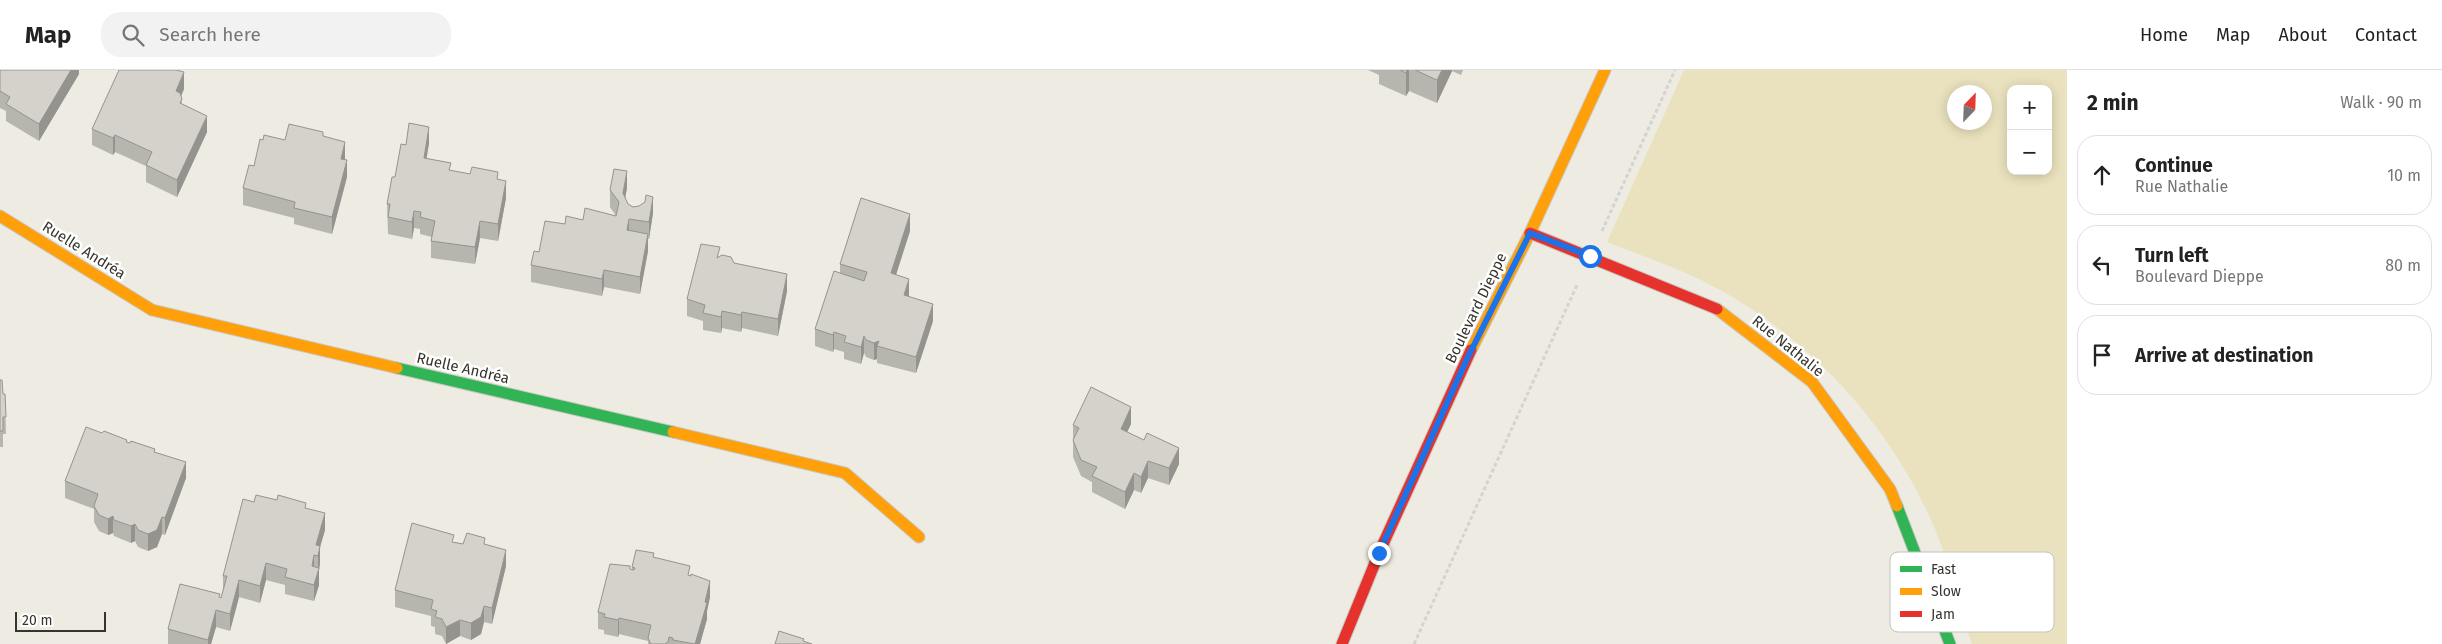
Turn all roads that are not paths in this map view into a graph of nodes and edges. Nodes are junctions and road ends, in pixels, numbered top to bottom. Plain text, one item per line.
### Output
1 (1604, 70) edge
2 (0, 216) edge
3 (1530, 233) junction
4 (919, 537) dead end
5 (1914, 552) edge
6 (1945, 632) edge
7 (1342, 644) edge
8 (1950, 644) edge

1 - 3 street, Boulevard Dieppe
2 - 4 street, Ruelle Andréa
3 - 5 street, Rue Nathalie
3 - 7 street, Boulevard Dieppe
6 - 8 street, Rue Nathalie

